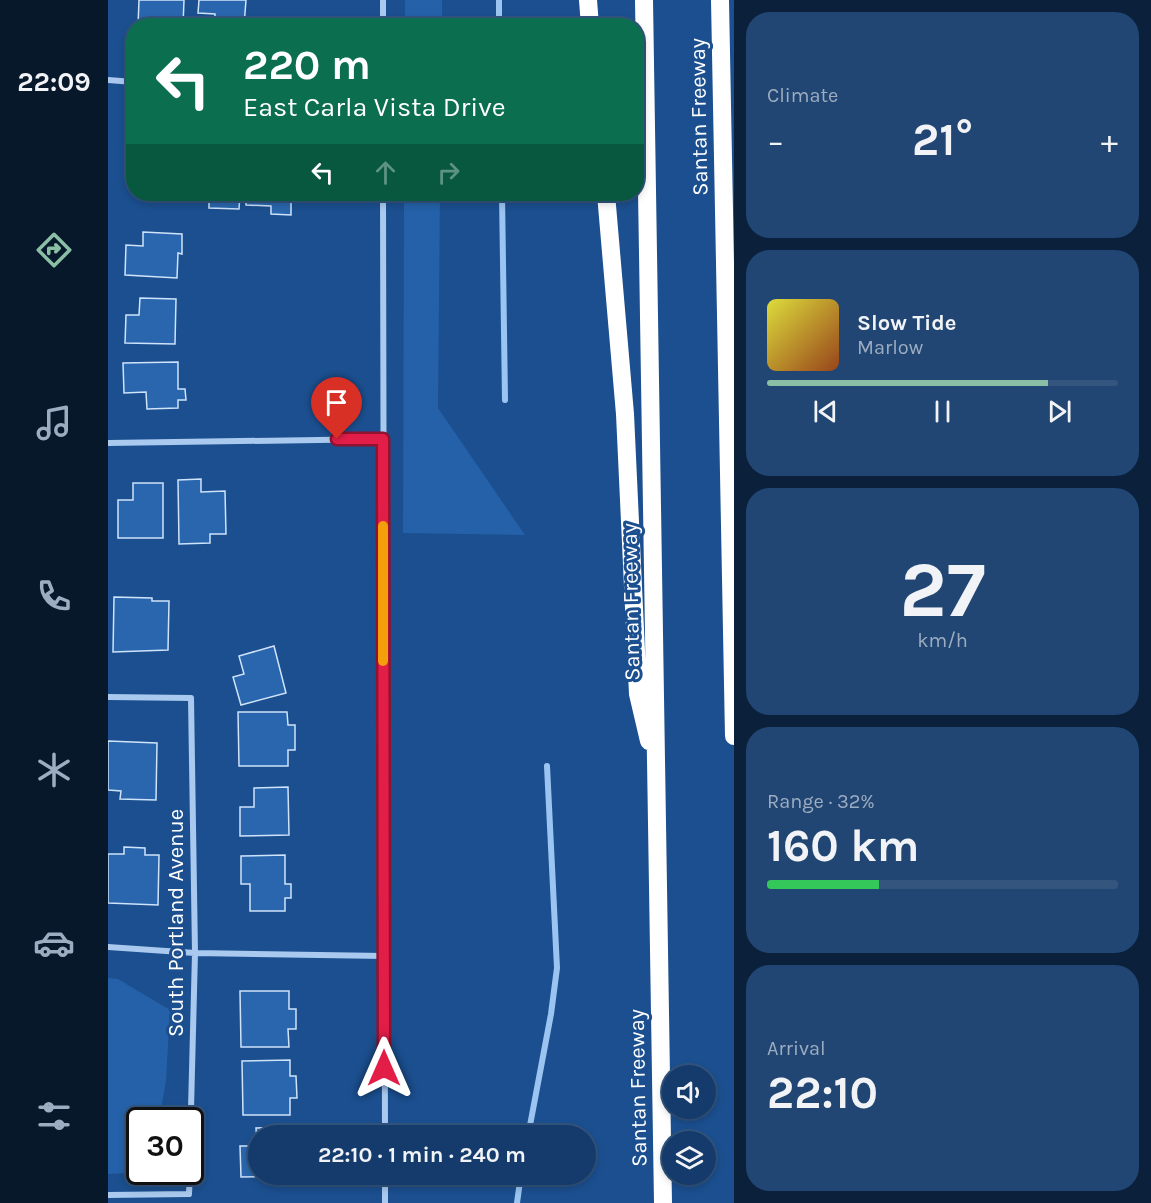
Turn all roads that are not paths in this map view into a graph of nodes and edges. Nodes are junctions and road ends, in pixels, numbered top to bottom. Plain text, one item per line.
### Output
1 (383, 0) edge
2 (588, 0) edge
3 (644, 0) edge
4 (720, 0) edge
5 (383, 18) edge
6 (589, 18) edge
7 (108, 80) edge
8 (126, 81) edge
9 (383, 201) edge
10 (607, 201) edge
11 (383, 439) junction
12 (108, 443) edge
13 (108, 697) edge
14 (734, 736) edge
15 (657, 774) junction
16 (108, 947) edge
17 (195, 953) junction
18 (384, 956) junction
19 (191, 1107) edge
20 (385, 1125) edge
21 (189, 1185) edge
22 (385, 1185) edge
23 (108, 1195) edge
24 (385, 1203) edge
25 (663, 1203) edge

1 - 5 street
2 - 6 highway
3 - 15 highway, Santan Freeway
4 - 14 highway, Santan Freeway
7 - 8 street
9 - 11 street
10 - 15 highway
11 - 12 street
11 - 18 street
13 - 17 street, South Portland Avenue
15 - 25 highway, Santan Freeway
16 - 17 street
17 - 18 street
17 - 19 street, South Portland Avenue
18 - 20 street
21 - 23 street
22 - 24 street

